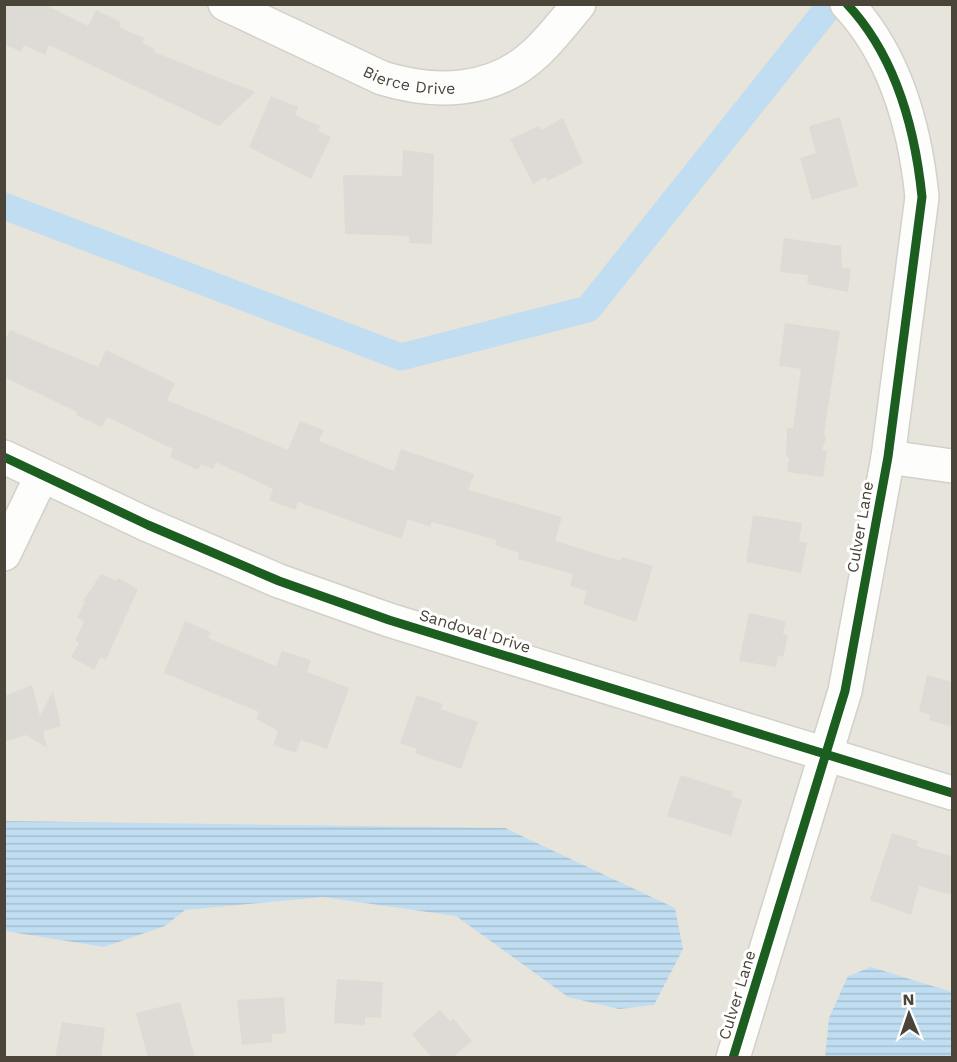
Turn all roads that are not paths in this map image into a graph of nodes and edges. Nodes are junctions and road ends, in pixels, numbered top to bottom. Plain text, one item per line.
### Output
1 (225, 4) edge
2 (579, 4) edge
3 (850, 8) edge
4 (4, 457) edge
5 (888, 457) junction
6 (952, 466) edge
7 (42, 475) junction
8 (4, 554) edge
9 (827, 754) junction
10 (952, 793) edge
11 (733, 1058) edge

1 - 2 street, Bierce Drive
3 - 5 street, Culver Lane
4 - 7 street, Sandoval Drive
5 - 6 street
5 - 9 street, Culver Lane
7 - 8 street
7 - 9 street, Sandoval Drive
9 - 10 street, Sandoval Drive
9 - 11 street, Culver Lane

